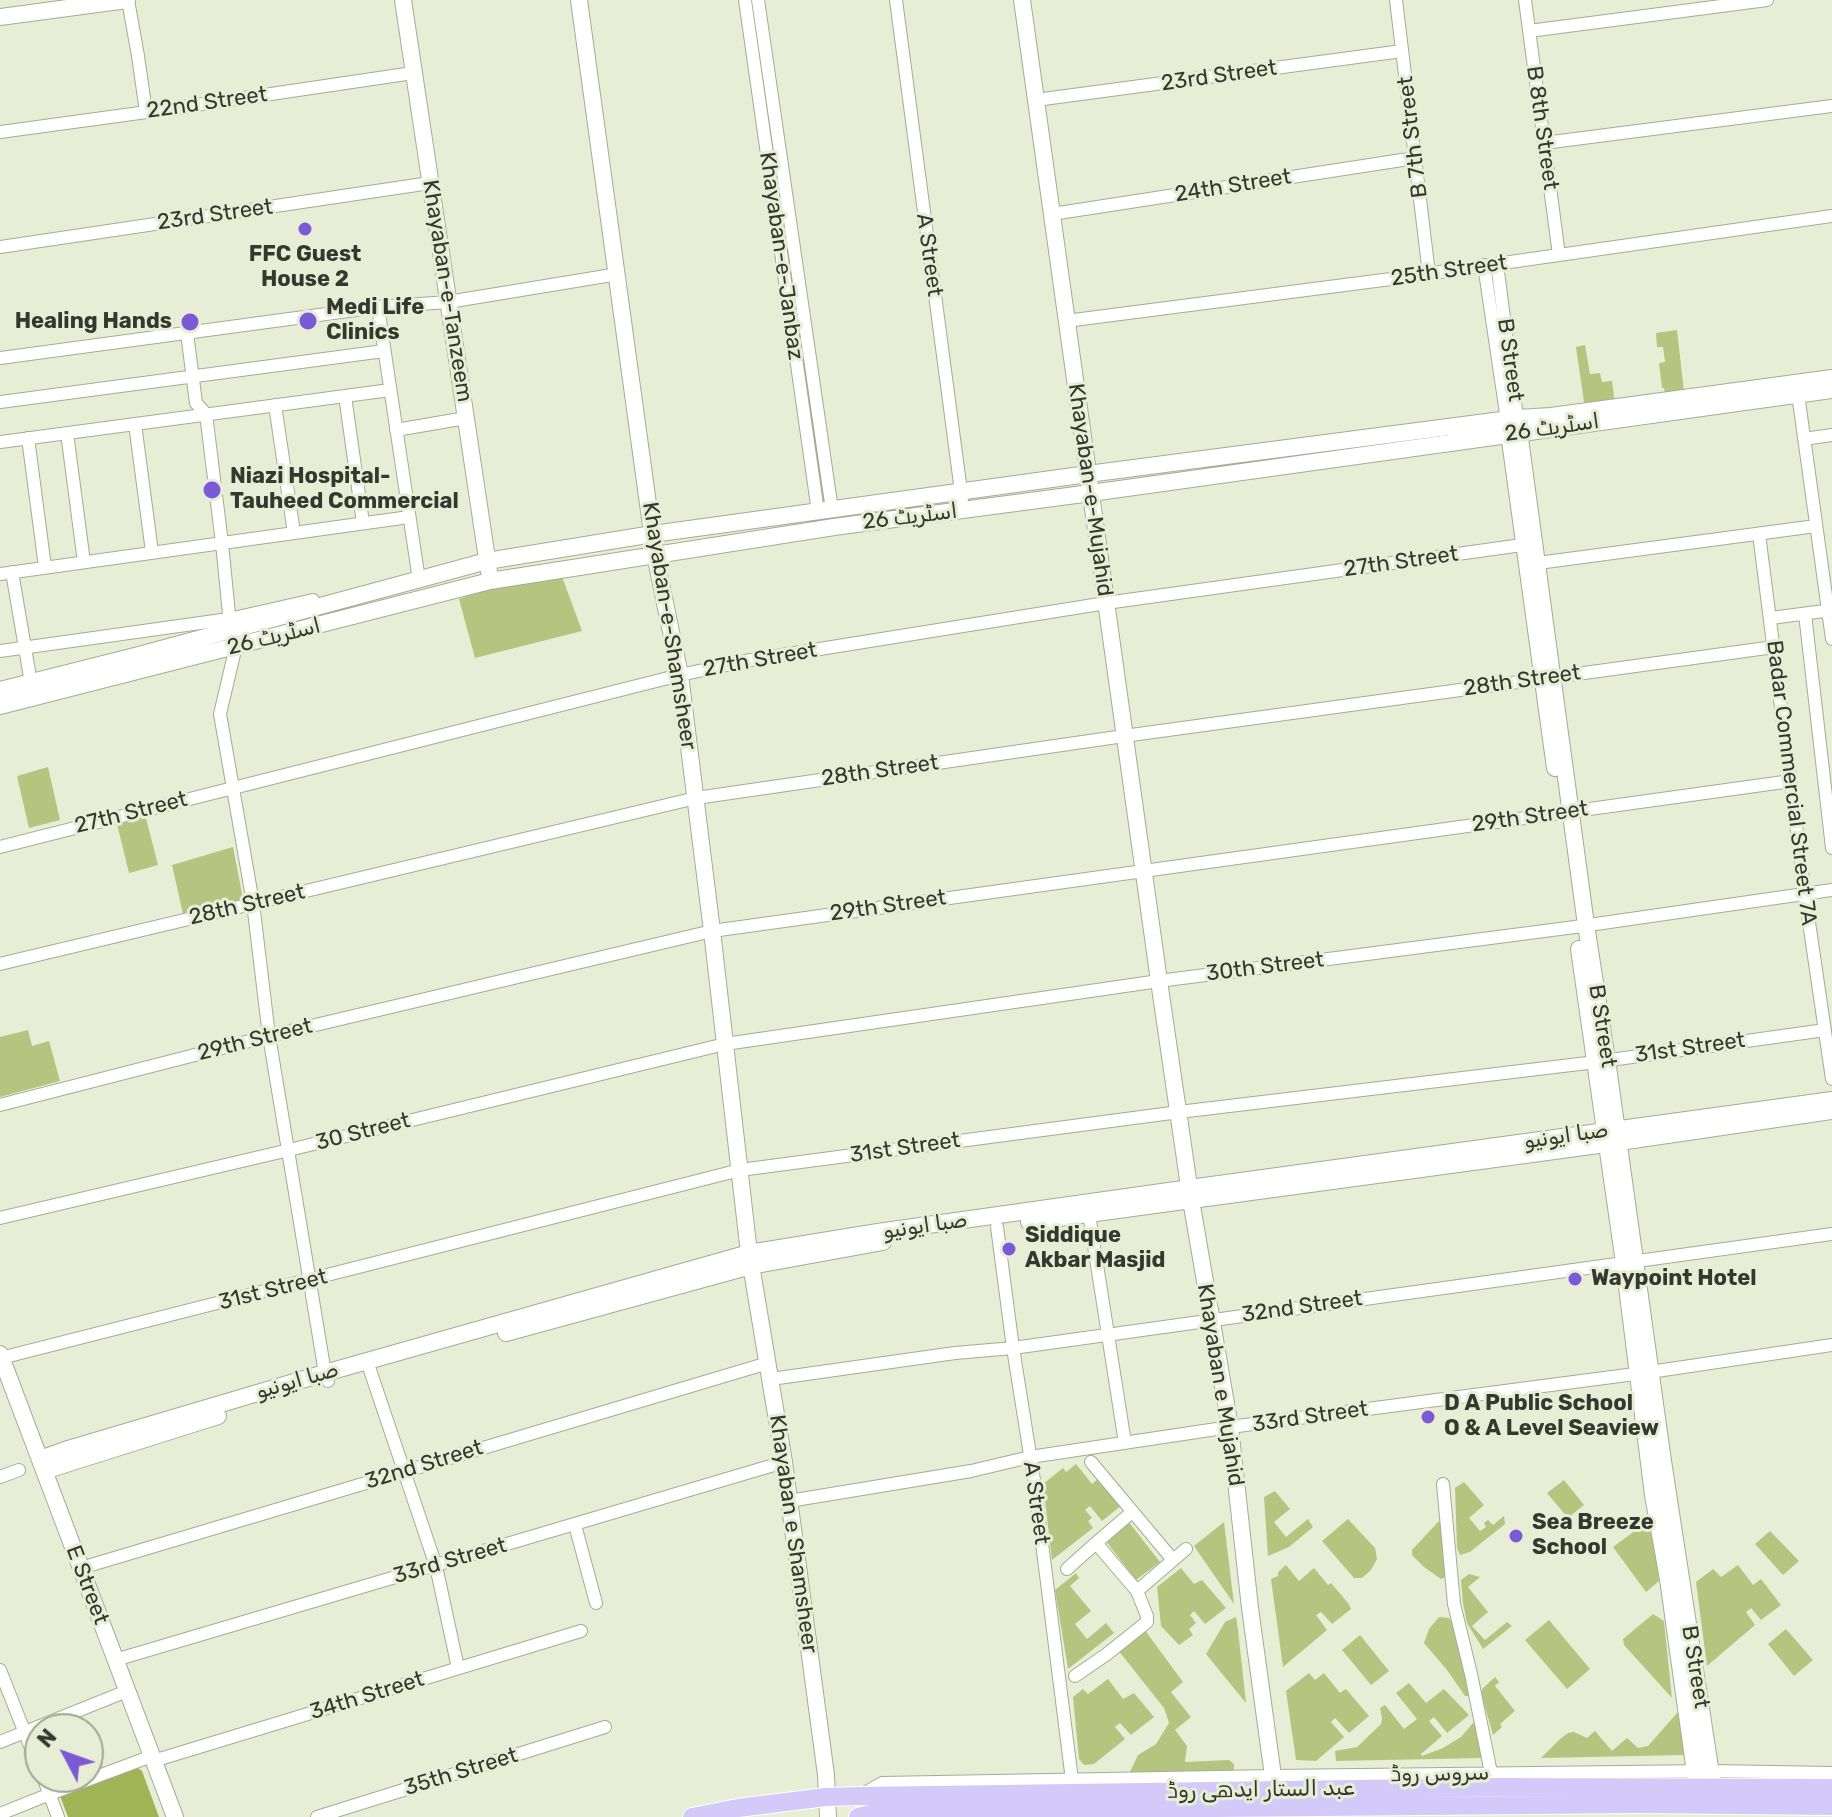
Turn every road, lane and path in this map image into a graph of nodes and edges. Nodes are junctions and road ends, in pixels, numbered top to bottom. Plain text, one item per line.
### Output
1 (48, 0) edge
2 (127, 0) edge
3 (403, 0) edge
4 (579, 0) edge
5 (745, 0) edge
6 (758, 0) edge
7 (896, 0) edge
8 (1022, 0) edge
9 (1396, 0) edge
10 (1525, 0) edge
11 (1767, 0) edge
12 (0, 7) edge
13 (0, 17) edge
14 (1529, 31) junction
15 (1402, 51) junction
16 (413, 73) junction
17 (1036, 100) junction
18 (1832, 106) edge
19 (146, 112) junction
20 (0, 132) edge
21 (1544, 143) junction
22 (1415, 158) junction
23 (430, 183) junction
24 (1052, 214) junction
25 (1832, 216) edge
26 (0, 247) edge
27 (1559, 255) junction
28 (1490, 264) junction
29 (618, 274) junction
30 (1429, 274) junction
31 (448, 302) junction
32 (378, 307) junction
33 (1066, 321) junction
34 (187, 333) junction
35 (384, 351) junction
36 (0, 358) edge
37 (193, 376) junction
38 (1832, 378) edge
39 (390, 390) junction
40 (1832, 390) edge
41 (1798, 394) junction
42 (345, 396) junction
43 (0, 402) edge
44 (275, 405) junction
45 (206, 414) junction
46 (466, 418) junction
47 (135, 424) junction
48 (1513, 426) junction
49 (396, 430) junction
50 (67, 433) junction
51 (1832, 435) edge
52 (28, 438) junction
53 (1804, 439) junction
54 (0, 442) edge
55 (1088, 474) junction
56 (961, 493) junction
57 (1091, 493) junction
58 (963, 510) junction
59 (825, 511) junction
60 (409, 517) junction
61 (363, 523) junction
62 (1816, 526) junction
63 (294, 533) junction
64 (653, 534) junction
65 (1759, 534) junction
66 (222, 543) junction
67 (1529, 544) junction
68 (152, 552) junction
69 (655, 555) junction
70 (487, 561) junction
71 (84, 562) junction
72 (1538, 563) junction
73 (45, 567) junction
74 (6, 573) edge
75 (418, 578) junction
76 (490, 581) junction
77 (1106, 603) junction
78 (1830, 611) edge
79 (1805, 614) junction
80 (1771, 618) junction
81 (232, 632) junction
82 (1832, 639) edge
83 (25, 647) junction
84 (1774, 647) junction
85 (0, 651) edge
86 (680, 675) junction
87 (1548, 678) junction
88 (31, 683) junction
89 (0, 690) edge
90 (0, 706) edge
91 (1124, 736) junction
92 (1791, 781) junction
93 (234, 787) junction
94 (696, 798) junction
95 (1566, 813) junction
96 (0, 847) edge
97 (1832, 848) edge
98 (1143, 870) junction
99 (1832, 890) edge
100 (1805, 895) junction
101 (253, 903) junction
102 (1581, 926) junction
103 (712, 931) junction
104 (0, 964) edge
105 (1159, 981) junction
106 (1825, 1030) junction
107 (269, 1036) junction
108 (725, 1044) junction
109 (1602, 1061) junction
110 (1832, 1079) edge
111 (1832, 1100) edge
112 (0, 1105) edge
113 (1832, 1111) edge
114 (1179, 1112) junction
115 (1611, 1137) junction
116 (289, 1150) junction
117 (740, 1170) junction
118 (1190, 1194) junction
119 (1089, 1214) junction
120 (0, 1218) edge
121 (997, 1227) junction
122 (1832, 1234) edge
123 (750, 1259) junction
124 (1630, 1262) junction
125 (311, 1280) junction
126 (1211, 1319) junction
127 (1108, 1334) junction
128 (1832, 1345) edge
129 (1013, 1348) junction
130 (1, 1356) edge
131 (370, 1370) junction
132 (770, 1371) junction
133 (1644, 1372) junction
134 (327, 1377) junction
135 (1230, 1427) junction
136 (1125, 1443) junction
137 (1030, 1457) junction
138 (784, 1462) junction
139 (1091, 1462) dead end
140 (42, 1465) junction
141 (19, 1470) dead end
142 (405, 1471) junction
143 (0, 1477) edge
144 (1443, 1484) dead end
145 (789, 1501) junction
146 (1132, 1512) junction
147 (575, 1525) junction
148 (1096, 1543) junction
149 (1186, 1549) dead end
150 (1173, 1560) junction
151 (436, 1566) junction
152 (81, 1568) junction
153 (1067, 1569) dead end
154 (1137, 1591) junction
155 (596, 1603) dead end
156 (581, 1631) dead end
157 (115, 1660) junction
158 (458, 1668) junction
159 (0, 1670) edge
160 (1075, 1676) dead end
161 (127, 1691) junction
162 (73, 1713) edge
163 (605, 1727) dead end
164 (24, 1733) joint
165 (0, 1742) edge
166 (152, 1758) junction
167 (1491, 1773) junction
168 (1832, 1773) edge
169 (1704, 1779) junction
170 (1072, 1780) junction
171 (1832, 1788) edge
172 (1273, 1791) junction
173 (50, 1794) junction
174 (861, 1796) junction
175 (826, 1797) junction
176 (1832, 1806) edge
177 (0, 1814) edge
178 (58, 1817) edge
179 (175, 1817) edge
180 (317, 1817) edge
181 (692, 1817) edge
182 (828, 1817) edge
183 (859, 1817) edge

1 - 12 main road
2 - 13 main road
2 - 19 street
3 - 16 main road, Khayaban-e-Tanzeem
4 - 29 main road, Khayaban-e-Shamsheer
5 - 59 street, Khayaban-e-Janbaz
6 - 59 street, Khayaban-e-Janbaz
7 - 56 street, A Street
8 - 17 main road, Khayaban-e-Mujahid
9 - 15 street, B 7th Street
10 - 14 street, B 8th Street
11 - 14 street
14 - 21 street, B 8th Street
15 - 17 street, 23rd Street
15 - 22 street, B 7th Street
16 - 19 street, 22nd Street
16 - 23 main road, Khayaban-e-Tanzeem
17 - 24 main road, Khayaban-e-Mujahid
18 - 21 street
19 - 20 street, 22nd Street
21 - 27 street, B 8th Street
22 - 24 street, 24th Street
22 - 30 street, B 7th Street
23 - 26 street, 23rd Street
23 - 31 main road, Khayaban-e-Tanzeem
24 - 33 main road, Khayaban-e-Mujahid
25 - 27 street, 25th Street
27 - 28 street, 25th Street
28 - 30 street, 25th Street
28 - 48 street, B Street
29 - 31 street
29 - 64 main road, Khayaban-e-Shamsheer
30 - 33 street, 25th Street
31 - 32 street
31 - 46 main road, Khayaban-e-Tanzeem
32 - 34 street
32 - 35 street
33 - 55 main road, Khayaban-e-Mujahid
34 - 36 street
34 - 37 street
35 - 37 street
35 - 39 street
37 - 43 street
37 - 45 street
38 - 48 main road, اسٹریٹ 26
39 - 42 street
39 - 49 street
40 - 41 main road, اسٹریٹ 26
41 - 48 main road, اسٹریٹ 26
41 - 53 street
42 - 44 street
42 - 61 street
44 - 45 street
44 - 63 street
45 - 47 street
45 - 66 street
46 - 49 street
46 - 70 main road, Khayaban-e-Tanzeem
47 - 50 street
47 - 68 street
48 - 55 main road, اسٹریٹ 26
48 - 57 main road, اسٹریٹ 26
48 - 67 main road, B Street
49 - 60 street
50 - 52 street
50 - 71 street
51 - 53 street
52 - 54 street
52 - 73 street
53 - 62 street
55 - 56 main road, اسٹریٹ 26
55 - 57 main road, Khayaban-e-Mujahid
56 - 58 street, A Street
56 - 59 main road, اسٹریٹ 26
57 - 58 main road, اسٹریٹ 26
57 - 77 main road, Khayaban-e-Mujahid
58 - 69 main road, اسٹریٹ 26
59 - 64 main road, اسٹریٹ 26
60 - 61 street
60 - 75 street
61 - 63 street
62 - 65 street
62 - 78 street
63 - 66 street
64 - 69 main road, Khayaban-e-Shamsheer
64 - 70 main road, اسٹریٹ 26
65 - 72 street
65 - 80 street, Badar Commercial Street 7A
66 - 68 street
66 - 81 street
67 - 72 main road, B Street
67 - 77 street, 27th Street
67 - 87 main road, B Street
68 - 71 street
69 - 76 main road, اسٹریٹ 26
69 - 86 main road, Khayaban-e-Shamsheer
70 - 75 main road, اسٹریٹ 26
70 - 76 main road, Khayaban-e-Tanzeem
71 - 73 street
72 - 87 main road, B Street
73 - 74 street
74 - 83 street
75 - 81 main road, اسٹریٹ 26
76 - 81 main road, اسٹریٹ 26
77 - 86 street, 27th Street
77 - 91 main road, Khayaban-e-Mujahid
78 - 79 street
78 - 82 street
79 - 80 street
79 - 97 street
80 - 84 street, Badar Commercial Street 7A
81 - 83 street
81 - 88 main road, اسٹریٹ 26
81 - 90 main road, اسٹریٹ 26
81 - 93 street
83 - 85 street
83 - 88 street
84 - 87 street, 28th Street
84 - 92 street, Badar Commercial Street 7A
86 - 93 street, 27th Street
86 - 94 main road, Khayaban-e-Shamsheer
87 - 91 street, 28th Street
87 - 95 main road, B Street
88 - 89 main road, اسٹریٹ 26
91 - 94 street, 28th Street
91 - 98 main road, Khayaban-e-Mujahid
92 - 95 street, 29th Street
92 - 100 street, Badar Commercial Street 7A
93 - 96 street, 27th Street
93 - 101 street
94 - 101 street, 28th Street
94 - 103 main road, Khayaban-e-Shamsheer
95 - 98 street, 29th Street
95 - 102 main road, B Street
98 - 103 street, 29th Street
98 - 105 main road, Khayaban-e-Mujahid
99 - 100 street, 30th Street
100 - 102 street, 30th Street
100 - 106 street, Badar Commercial Street 7A
101 - 104 street, 28th Street
101 - 107 street
102 - 105 street, 30th Street
102 - 109 main road, B Street
103 - 107 street, 29th Street
103 - 108 main road, Khayaban-e-Shamsheer
105 - 108 street, 30th Street
105 - 114 main road, Khayaban e Mujahid
106 - 109 street, 31st Street
106 - 110 street, Badar Commercial Street 7A
107 - 112 street, 29th Street
107 - 116 street
108 - 116 street, 30 Street
108 - 117 main road, Khayaban-e-Shamsheer
109 - 114 street, 31st Street
109 - 115 main road, B Street
111 - 115 main road, صبا ایونیو
113 - 115 main road, صبا ایونیو
114 - 117 street, 31st Street
114 - 118 main road, Khayaban e Mujahid
115 - 118 main road, صبا ایونیو
115 - 124 main road, B Street
116 - 120 street, 30 Street
116 - 125 street
117 - 123 main road, Khayaban-e-Shamsheer
117 - 125 street, 31st Street
118 - 119 main road, صبا ایونیو
118 - 123 main road, صبا ایونیو
118 - 126 main road, Khayaban e Mujahid
119 - 121 main road, صبا ایونیو
119 - 127 street
121 - 123 main road, صبا ایونیو
121 - 129 street, A Street
122 - 124 street, 32nd Street
123 - 131 main road, صبا ایونیو
123 - 132 main road, Khayaban e Shamsheer
123 - 134 main road, صبا ایونیو
124 - 126 street, 32nd Street
124 - 133 main road, B Street
125 - 130 street, 31st Street
125 - 134 street
126 - 127 street, 32nd Street
126 - 135 main road, Khayaban e Mujahid
127 - 129 street, 32nd Street
127 - 136 street
128 - 133 street, 33rd Street
129 - 132 street, 32nd Street
129 - 137 street, A Street
130 - 140 main road, E Street
131 - 134 main road, صبا ایونیو
131 - 142 street
132 - 138 main road, Khayaban e Shamsheer
132 - 142 street, 32nd Street
133 - 135 street, 33rd Street
133 - 169 main road, B Street
134 - 140 main road, صبا ایونیو
135 - 136 street, 33rd Street
135 - 172 main road, Khayaban e Mujahid
136 - 137 street, 33rd Street
137 - 145 street, 33rd Street
137 - 170 street, A Street
138 - 145 main road, Khayaban e Shamsheer
138 - 147 street, 33rd Street
139 - 146 street
140 - 152 main road, E Street
141 - 143 street
142 - 151 street
142 - 152 street, 32nd Street
144 - 167 street
145 - 175 main road, Khayaban e Shamsheer
146 - 148 street
146 - 150 street
147 - 151 street, 33rd Street
147 - 155 street
148 - 153 street
148 - 154 street
149 - 150 street
150 - 154 street
151 - 157 street, 33rd Street
151 - 158 street
152 - 157 main road, E Street
154 - 160 street
156 - 158 street, 34th Street
157 - 161 main road, E Street
158 - 166 street, 34th Street
159 - 164 street
161 - 162 street
161 - 166 main road, E Street
163 - 180 street, 35th Street
164 - 165 street
166 - 173 street, 34th Street
166 - 179 main road, E Street
167 - 169 street, سروس روڈ
167 - 172 street, سروس روڈ
168 - 169 street, سروس روڈ
169 - 171 main road, عبد الستار ایدھی روڈ
169 - 172 main road, عبد الستار ایدھی روڈ
170 - 172 street, سروس روڈ
170 - 174 street, سروس روڈ
172 - 174 main road, عبد الستار ایدھی روڈ
172 - 176 main road, عبد الستار ایدھی روڈ
172 - 183 main road, عبد الستار ایدھی روڈ
173 - 177 street, 34th Street
173 - 178 street
174 - 175 main road, عبد الستار ایدھی روڈ
174 - 183 main road
175 - 181 main road, عبد الستار ایدھی روڈ
175 - 182 main road, Khayaban e Shamsheer

